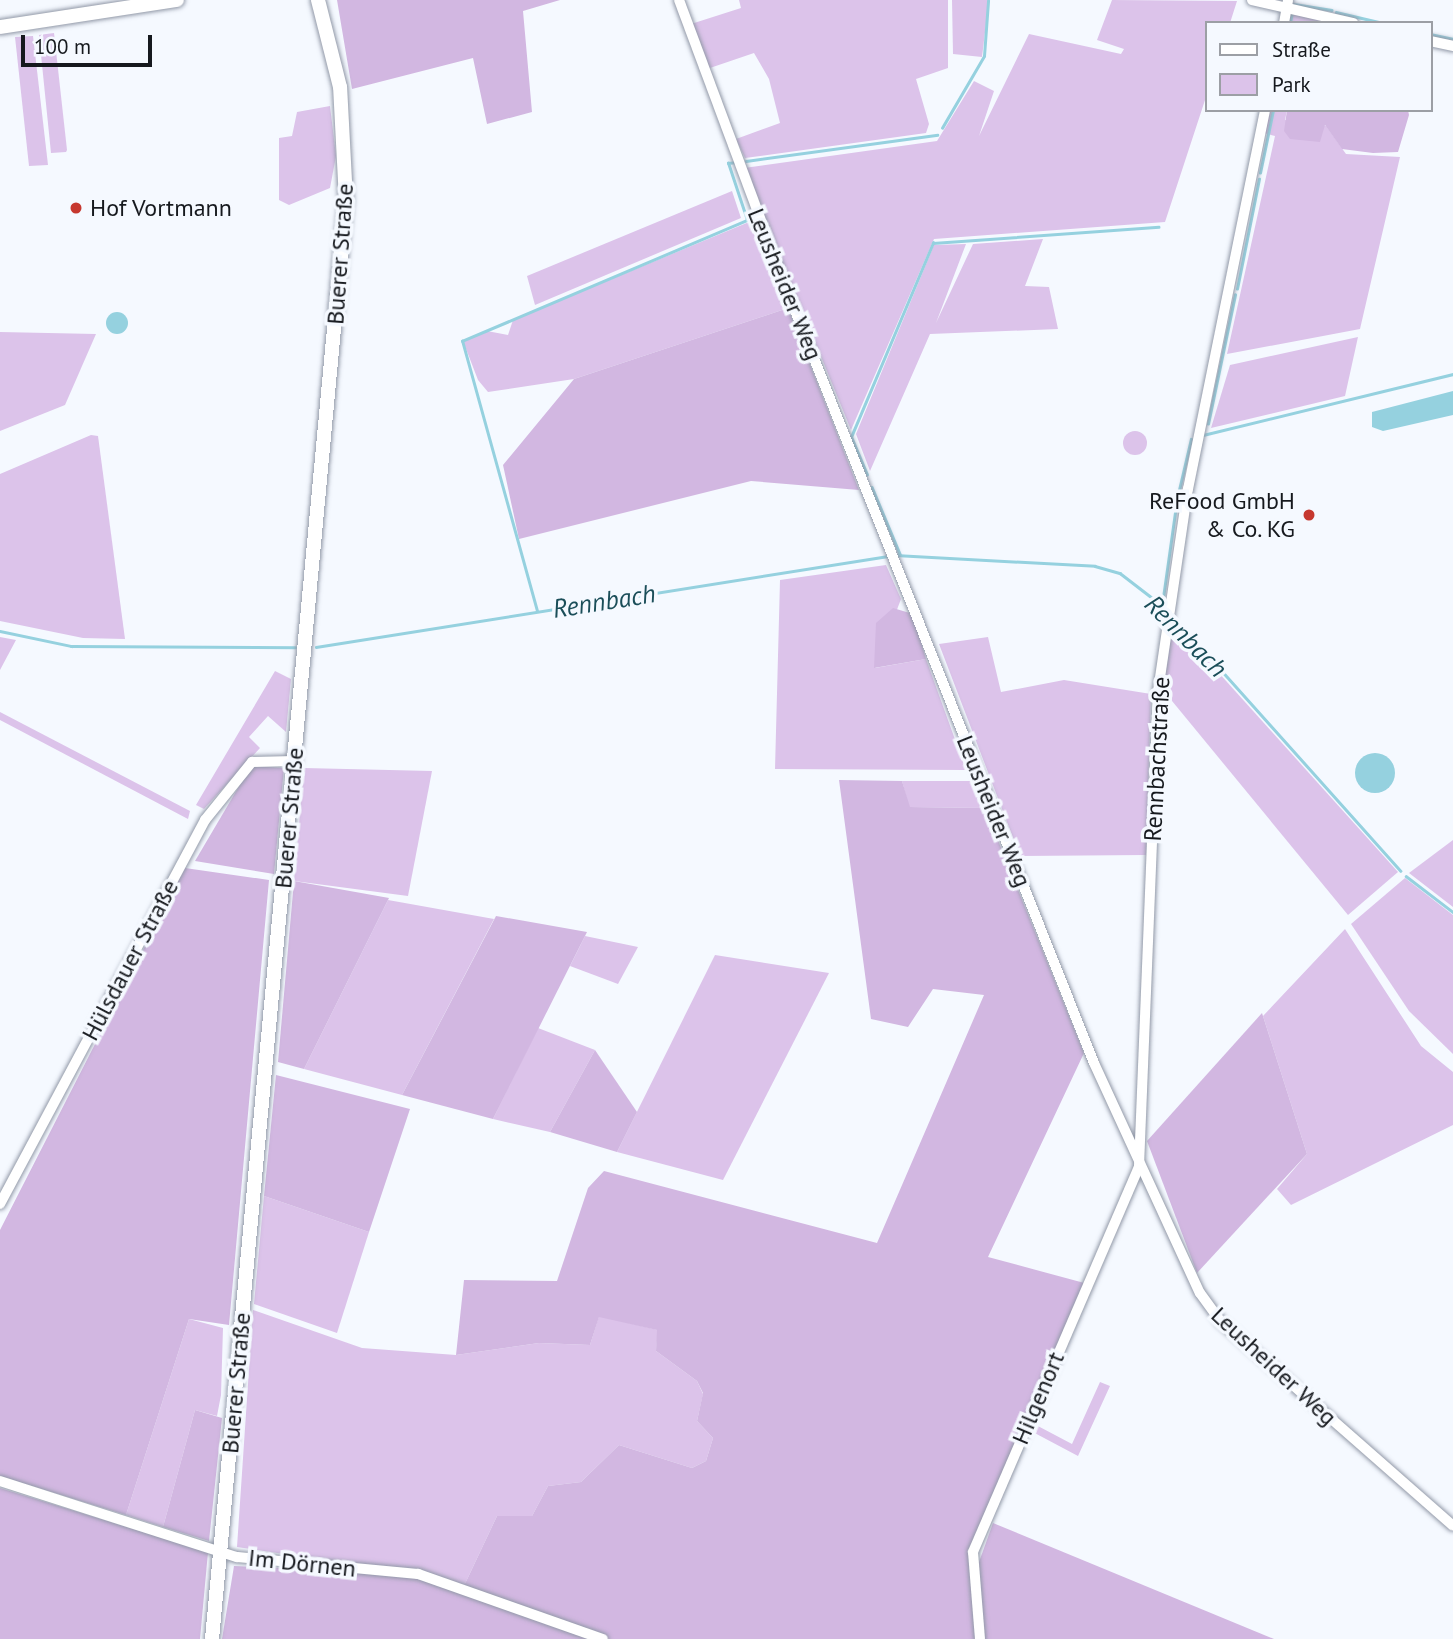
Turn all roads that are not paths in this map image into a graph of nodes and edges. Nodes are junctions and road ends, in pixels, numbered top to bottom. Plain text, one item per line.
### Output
1 (177, 0) edge
2 (318, 0) edge
3 (678, 0) edge
4 (1252, 0) edge
5 (1288, 4) edge
6 (1284, 21) edge
7 (1346, 21) edge
8 (0, 27) edge
9 (1432, 41) edge
10 (1453, 46) edge
11 (1265, 112) edge
12 (294, 761) junction
13 (1139, 1166) junction
14 (0, 1204) edge
15 (0, 1481) edge
16 (1453, 1527) edge
17 (221, 1551) junction
18 (212, 1639) edge
19 (603, 1639) edge
20 (979, 1639) edge

1 - 8 main road
2 - 12 main road, Buerer Straße
3 - 13 street, Leusheider Weg
4 - 5 street
5 - 6 street
5 - 7 street
9 - 10 street
11 - 13 street, Rennbachstraße
12 - 14 street, Hülsdauer Straße
12 - 17 main road, Buerer Straße
13 - 16 street, Leusheider Weg
13 - 20 street, Hilgenort
15 - 17 street, Im Dörnen
17 - 18 main road, Buerer Straße
17 - 19 street, Im Dörnen

